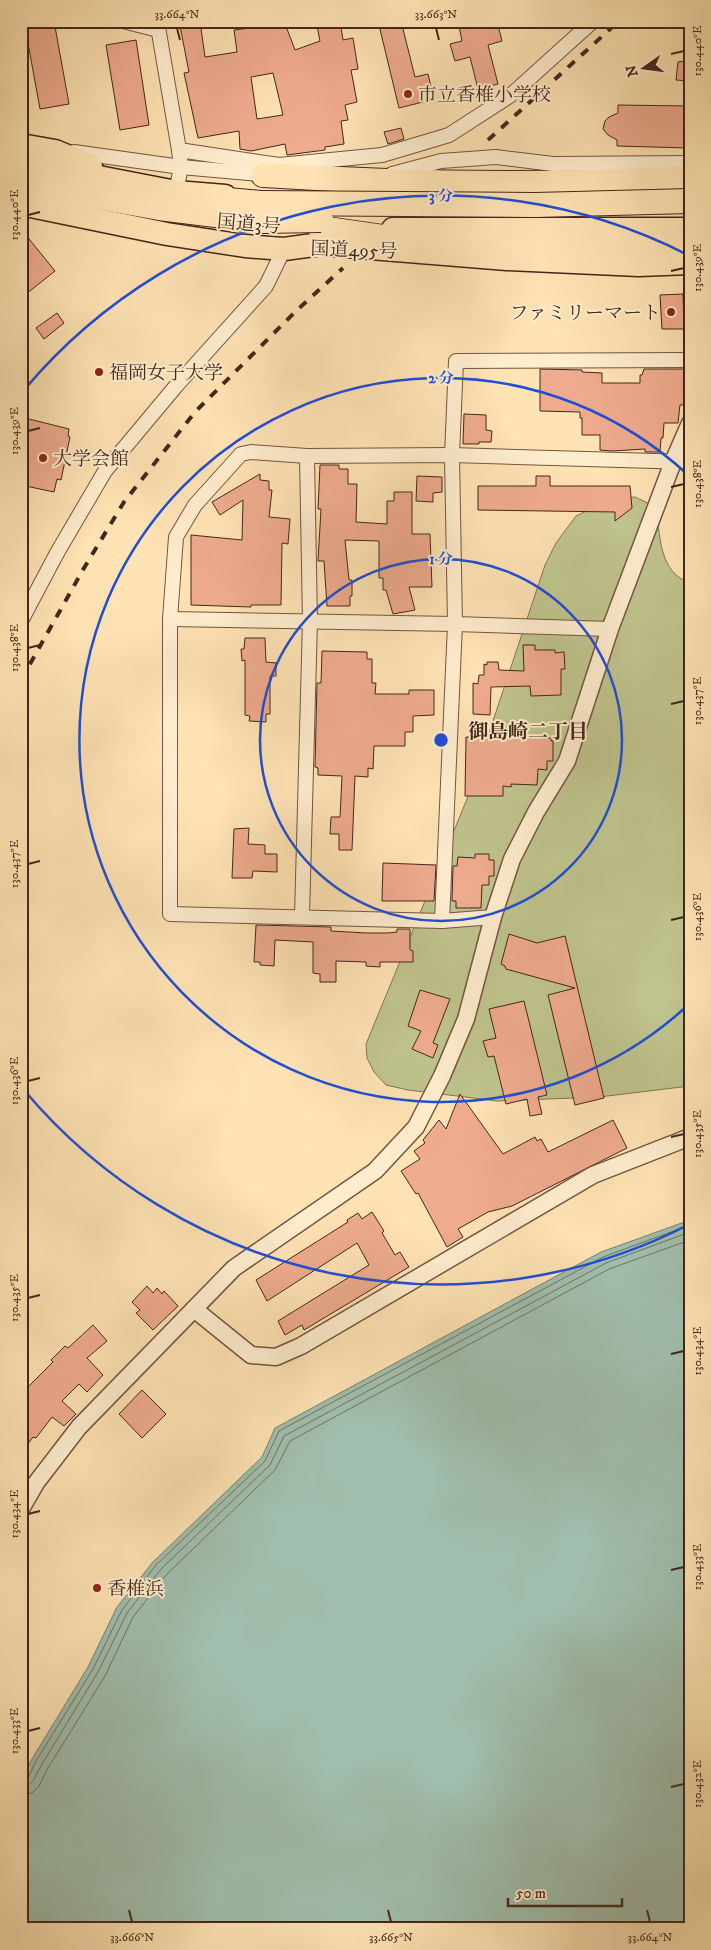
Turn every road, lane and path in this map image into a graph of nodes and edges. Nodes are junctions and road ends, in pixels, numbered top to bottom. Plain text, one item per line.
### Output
1 (123, 21) edge
2 (593, 21) edge
3 (157, 26) edge
4 (21, 145) edge
5 (179, 150) junction
6 (21, 162) edge
7 (690, 163) edge
8 (21, 166) edge
9 (181, 167) junction
10 (263, 175) junction
11 (690, 178) edge
12 (352, 181) junction
13 (21, 183) edge
14 (134, 184) junction
15 (21, 187) edge
16 (176, 192) junction
17 (252, 198) junction
18 (690, 200) edge
19 (21, 204) edge
20 (690, 216) edge
21 (690, 229) edge
22 (321, 236) junction
23 (284, 248) junction
24 (690, 248) edge
25 (690, 263) edge
26 (690, 360) edge
27 (690, 423) edge
28 (452, 455) junction
29 (307, 456) junction
30 (673, 462) junction
31 (690, 462) edge
32 (170, 619) junction
33 (21, 621) edge
34 (310, 621) junction
35 (455, 624) junction
36 (610, 629) junction
37 (302, 916) junction
38 (493, 917) junction
39 (442, 922) junction
40 (690, 1138) edge
41 (194, 1308) junction
42 (21, 1508) edge

1 - 3 street
2 - 5 street
3 - 5 street
4 - 9 street
4 - 14 highway
5 - 9 street
6 - 14 highway, 国道3号
7 - 10 street
8 - 18 highway, bridge
9 - 10 street
9 - 16 street
10 - 12 highway
11 - 12 highway
12 - 17 highway
13 - 20 highway, bridge
14 - 16 highway, 国道3号
15 - 22 highway, 国道3号
16 - 17 highway, 国道3号
17 - 18 highway, 国道3号
19 - 23 highway, 国道495号
21 - 22 highway, 国道3号
22 - 23 highway, 国道495号
22 - 24 highway
22 - 25 highway, 国道495号
23 - 33 street
26 - 28 street
27 - 30 street
28 - 29 street
28 - 30 street
28 - 35 street
29 - 32 street
29 - 34 street
30 - 31 street
30 - 36 street
32 - 34 street
32 - 37 street
34 - 35 street
34 - 37 street
35 - 36 street
35 - 39 street
36 - 38 street
37 - 39 street
38 - 39 street
38 - 41 street
40 - 41 street
41 - 42 street

